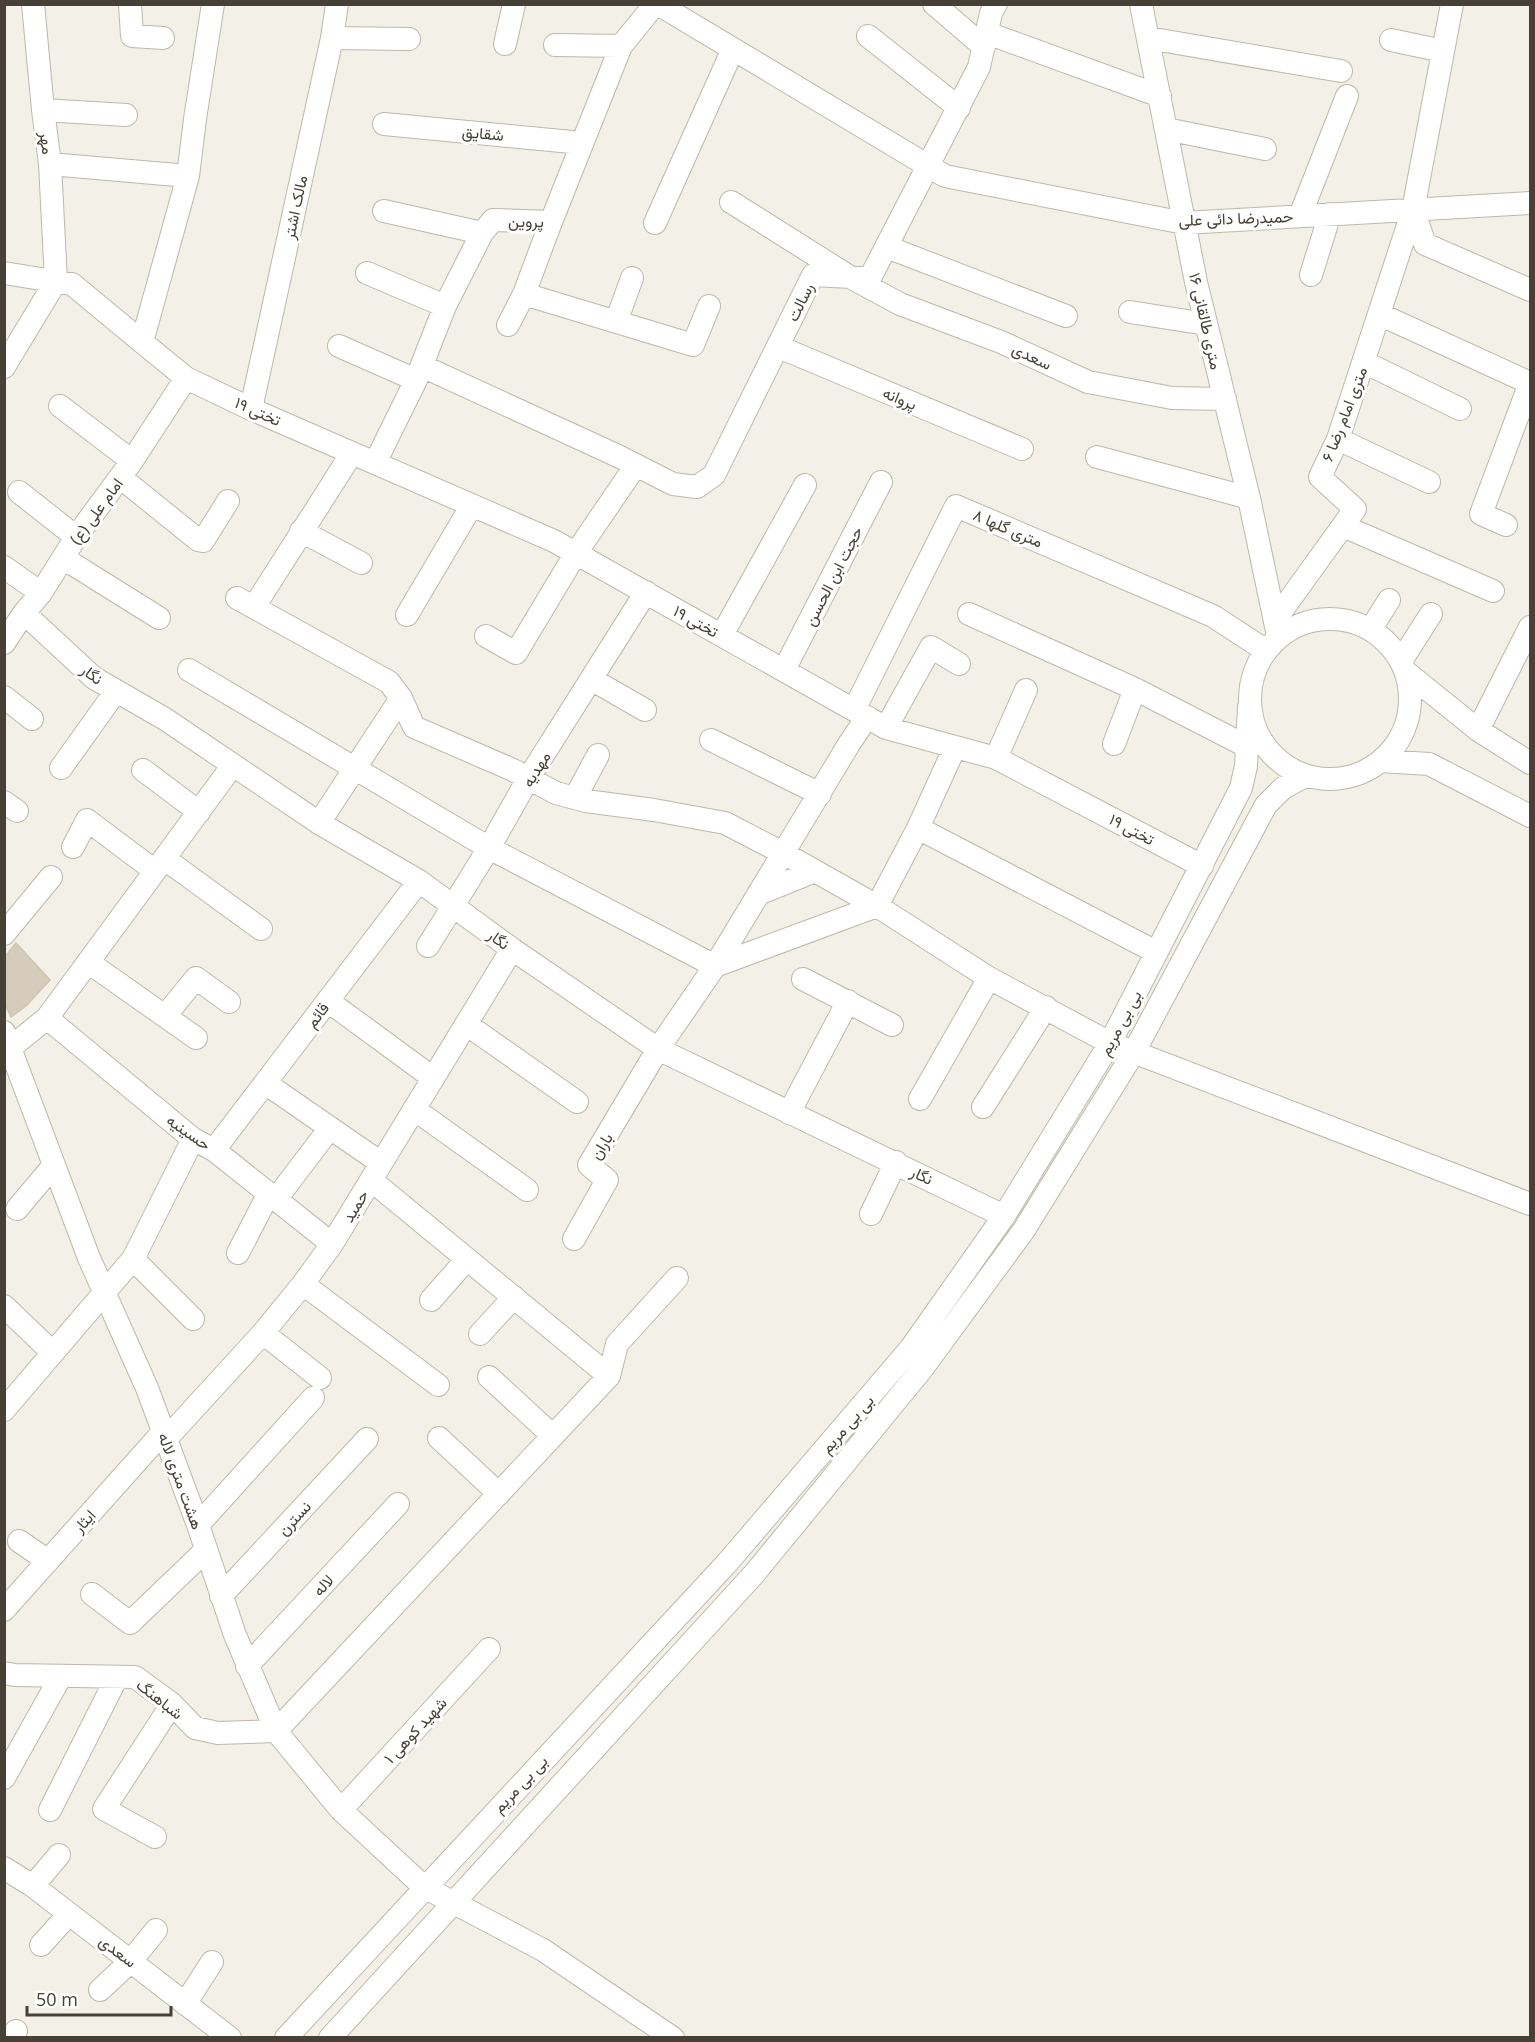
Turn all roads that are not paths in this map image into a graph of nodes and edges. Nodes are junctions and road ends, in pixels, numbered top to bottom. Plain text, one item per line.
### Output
1 (33, 4) edge
2 (130, 4) edge
3 (213, 4) edge
4 (337, 4) edge
5 (513, 4) edge
6 (657, 4) edge
7 (934, 4) edge
8 (996, 4) edge
9 (1141, 4) edge
10 (1452, 4) edge
11 (868, 36) dead end
12 (163, 38) dead end
13 (332, 38) junction
14 (1148, 38) junction
15 (409, 39) dead end
16 (985, 40) junction
17 (1391, 40) dead end
18 (505, 44) dead end
19 (555, 45) dead end
20 (621, 46) junction
21 (733, 49) junction
22 (1443, 51) junction
23 (1341, 71) dead end
24 (1160, 96) junction
25 (1347, 96) dead end
26 (958, 108) junction
27 (43, 110) junction
28 (126, 115) dead end
29 (384, 124) dead end
30 (1166, 129) junction
31 (582, 143) junction
32 (1265, 149) dead end
33 (50, 164) junction
34 (937, 171) junction
35 (188, 176) junction
36 (732, 202) dead end
37 (1530, 203) edge
38 (1413, 210) junction
39 (384, 211) dead end
40 (1330, 214) junction
41 (1300, 216) junction
42 (551, 222) junction
43 (655, 223) dead end
44 (1184, 223) junction
45 (482, 233) junction
46 (887, 246) junction
47 (4, 273) edge
48 (367, 273) dead end
49 (1311, 275) dead end
50 (850, 277) junction
51 (632, 278) dead end
52 (56, 281) junction
53 (1530, 290) edge
54 (524, 294) junction
55 (445, 306) junction
56 (710, 306) dead end
57 (1130, 312) dead end
58 (1379, 314) junction
59 (1066, 316) dead end
60 (616, 322) junction
61 (1206, 324) junction
62 (508, 325) dead end
63 (142, 342) junction
64 (339, 346) dead end
65 (779, 347) junction
66 (1364, 362) junction
67 (4, 367) edge
68 (419, 373) junction
69 (186, 378) junction
70 (1530, 383) edge
71 (1225, 399) junction
72 (60, 406) dead end
73 (251, 409) junction
74 (1460, 409) dead end
75 (1522, 433) edge
76 (1338, 439) junction
77 (1022, 449) dead end
78 (352, 453) junction
79 (1097, 457) dead end
80 (375, 463) junction
81 (636, 465) junction
82 (126, 469) junction
83 (1429, 482) dead end
84 (881, 483) dead end
85 (805, 485) dead end
86 (19, 492) dead end
87 (1249, 498) junction
88 (228, 501) dead end
89 (472, 505) junction
90 (1506, 525) dead end
91 (1343, 526) junction
92 (301, 531) junction
93 (75, 537) junction
94 (576, 554) junction
95 (63, 558) junction
96 (360, 564) dead end
97 (4, 567) edge
98 (1493, 591) dead end
99 (646, 592) junction
100 (41, 593) junction
101 (1389, 600) dead end
102 (24, 613) junction
103 (969, 614) dead end
104 (1431, 614) dead end
105 (407, 615) dead end
106 (159, 618) dead end
107 (1530, 627) edge
108 (1371, 629) junction
109 (722, 635) junction
110 (1273, 635) junction
111 (486, 636) dead end
112 (4, 643) edge
113 (959, 664) dead end
114 (1404, 667) junction
115 (189, 670) dead end
116 (784, 670) junction
117 (591, 679) junction
118 (1135, 689) junction
119 (1026, 690) dead end
120 (116, 691) junction
121 (4, 697) edge
122 (401, 698) junction
123 (1249, 708) junction
124 (645, 710) dead end
125 (869, 718) junction
126 (32, 719) dead end
127 (1478, 730) junction
128 (711, 740) dead end
129 (1113, 744) dead end
130 (955, 747) junction
131 (1248, 747) junction
132 (598, 755) dead end
133 (996, 758) junction
134 (1381, 761) junction
135 (1530, 764) edge
136 (233, 765) junction
137 (61, 768) dead end
138 (355, 768) junction
139 (143, 770) dead end
140 (1305, 776) junction
141 (528, 779) junction
142 (820, 794) junction
143 (575, 798) junction
144 (199, 812) junction
145 (1530, 816) edge
146 (319, 823) junction
147 (918, 828) junction
148 (73, 847) dead end
149 (489, 848) junction
150 (783, 853) junction
151 (160, 865) junction
152 (1202, 866) junction
153 (815, 871) junction
154 (51, 877) dead end
155 (419, 881) junction
156 (758, 894) junction
157 (454, 906) junction
158 (877, 906) junction
159 (261, 929) dead end
160 (4, 934) edge
161 (428, 946) dead end
162 (512, 949) junction
163 (1156, 952) junction
164 (88, 962) junction
165 (715, 966) junction
166 (989, 978) junction
167 (803, 979) dead end
168 (328, 1000) junction
169 (848, 1001) junction
170 (229, 1002) dead end
171 (1046, 1007) junction
172 (165, 1016) junction
173 (47, 1018) junction
174 (466, 1024) junction
175 (892, 1025) dead end
176 (196, 1038) dead end
177 (1110, 1043) junction
178 (6, 1044) edge
179 (658, 1049) junction
180 (1134, 1052) junction
181 (433, 1078) junction
182 (265, 1083) junction
183 (920, 1099) dead end
184 (577, 1102) dead end
185 (983, 1107) dead end
186 (414, 1109) junction
187 (789, 1113) junction
188 (330, 1128) junction
189 (193, 1139) junction
190 (214, 1150) junction
191 (896, 1162) junction
192 (54, 1165) junction
193 (376, 1172) junction
194 (527, 1190) dead end
195 (273, 1196) junction
196 (1530, 1204) edge
197 (16, 1209) dead end
198 (871, 1214) dead end
199 (1004, 1216) junction
200 (574, 1239) dead end
201 (332, 1244) junction
202 (238, 1253) dead end
203 (133, 1259) junction
204 (467, 1259) junction
205 (677, 1278) dead end
206 (303, 1284) junction
207 (104, 1295) junction
208 (514, 1297) junction
209 (431, 1300) dead end
210 (4, 1306) edge
211 (193, 1319) dead end
212 (263, 1333) junction
213 (480, 1334) dead end
214 (53, 1353) junction
215 (609, 1376) junction
216 (489, 1377) dead end
217 (438, 1385) dead end
218 (4, 1410) edge
219 (165, 1436) junction
220 (553, 1436) junction
221 (439, 1438) dead end
222 (367, 1439) dead end
223 (499, 1494) junction
224 (398, 1504) dead end
225 (198, 1525) junction
226 (19, 1541) dead end
227 (206, 1550) junction
228 (48, 1561) junction
229 (92, 1594) dead end
230 (221, 1596) junction
231 (4, 1610) edge
232 (489, 1649) dead end
233 (247, 1666) junction
234 (4, 1673) edge
235 (61, 1676) junction
236 (117, 1677) junction
237 (172, 1704) junction
238 (276, 1731) junction
239 (4, 1778) edge
240 (50, 1810) dead end
241 (341, 1810) junction
242 (155, 1837) dead end
243 (59, 1855) dead end
244 (4, 1868) edge
245 (33, 1886) junction
246 (424, 1887) junction
247 (454, 1903) junction
248 (69, 1914) junction
249 (156, 1930) dead end
250 (41, 1945) dead end
251 (131, 1961) junction
252 (212, 1962) dead end
253 (100, 1989) dead end
254 (185, 2004) junction
255 (230, 2037) edge
256 (286, 2037) edge
257 (330, 2037) edge
258 (673, 2037) edge

1 - 27 street, مهر
2 - 12 street
3 - 35 street
4 - 13 street, مالک اشتر
5 - 18 street
6 - 20 street, پروین
6 - 21 street
7 - 16 street
8 - 16 street, رسالت
9 - 14 street, ۱۶ متری طالقانی
10 - 22 street, ۶ متری امام رضا
11 - 26 street
13 - 15 street
13 - 73 street, مالک اشتر
14 - 23 street
14 - 24 street, ۱۶ متری طالقانی
16 - 24 street
16 - 26 street, رسالت
17 - 22 street
19 - 20 street
20 - 31 street, پروین
21 - 34 street
21 - 43 street
22 - 38 street, ۶ متری امام رضا
24 - 30 street, ۱۶ متری طالقانی
25 - 41 street
26 - 34 street, رسالت
27 - 28 street
27 - 33 street, مهر
29 - 31 street, شقایق
30 - 32 street
30 - 44 street, ۱۶ متری طالقانی
31 - 42 street, پروین
33 - 35 street
33 - 52 street, مهر
34 - 44 street, حمیدرضا دائی علی
34 - 46 street, رسالت
35 - 63 street
36 - 50 street, سعدی
37 - 38 street, حمیدرضا دائی علی
38 - 40 street, حمیدرضا دائی علی
38 - 53 street
38 - 58 street, ۶ متری امام رضا
39 - 45 street
40 - 41 street, حمیدرضا دائی علی
40 - 49 street
41 - 44 street, حمیدرضا دائی علی
42 - 45 street, پروین
42 - 54 street
44 - 61 street, ۱۶ متری طالقانی
45 - 55 street
46 - 50 street, رسالت
46 - 59 street
47 - 52 street, تختی ۱۹
48 - 55 street
50 - 65 street, رسالت
50 - 71 street, سعدی
51 - 60 street
52 - 63 street, تختی ۱۹
52 - 67 street
54 - 60 street
54 - 62 street
55 - 68 street
56 - 60 street
57 - 61 street
58 - 66 street, ۶ متری امام رضا
58 - 70 street
61 - 71 street, ۱۶ متری طالقانی
63 - 69 street, تختی ۱۹
64 - 68 street
65 - 77 street, پروانه
65 - 81 street, رسالت
66 - 74 street
66 - 76 street, ۶ متری امام رضا
68 - 80 street
68 - 81 street
69 - 73 street, تختی ۱۹
69 - 82 street, امام علی (ع)
70 - 75 street
71 - 87 street, ۱۶ متری طالقانی
72 - 82 street
73 - 78 street, تختی ۱۹
75 - 90 street
76 - 83 street
76 - 91 street, ۶ متری امام رضا
78 - 80 street, تختی ۱۹
78 - 92 street
79 - 87 street
80 - 89 street, تختی ۱۹
81 - 94 street
82 - 88 street
82 - 93 street, امام علی (ع)
84 - 116 street, حجت ابن الحسن
85 - 109 street
86 - 93 street
87 - 110 street, ۱۶ متری طالقانی
89 - 94 street, تختی ۱۹
89 - 105 street
91 - 98 street
91 - 110 street, ۶ متری امام رضا
92 - 96 street
92 - 122 street
93 - 95 street, امام علی (ع)
94 - 99 street, تختی ۱۹
94 - 111 street
95 - 100 street, امام علی (ع)
95 - 106 street
97 - 100 street
99 - 109 street, تختی ۱۹
99 - 117 street, مهدیه
100 - 102 street, امام علی (ع)
101 - 108 street
102 - 112 street, امام علی (ع)
102 - 120 street, نگار
103 - 118 street
104 - 114 street
107 - 127 street
108 - 110 street
108 - 114 street
109 - 116 street, تختی ۱۹
110 - 123 street
110 - 125 street, ۸ متری گلها
113 - 125 street
114 - 127 street
114 - 134 street
115 - 138 street
116 - 125 street, تختی ۱۹
117 - 124 street
117 - 141 street, مهدیه
118 - 129 street
118 - 131 street
119 - 133 street
120 - 136 street, نگار
120 - 137 street
121 - 126 street
122 - 138 street
122 - 141 street
123 - 131 street, بی بی مریم
123 - 140 street
125 - 130 street, تختی ۱۹
125 - 142 street
127 - 135 street
128 - 142 street
130 - 133 street, تختی ۱۹
130 - 147 street
131 - 152 street, بی بی مریم
132 - 143 street
133 - 152 street, تختی ۱۹
134 - 140 street
134 - 145 street
136 - 144 street
136 - 146 street, نگار
138 - 146 street
138 - 149 street
139 - 144 street
140 - 180 street, بی بی مریم
141 - 143 street
141 - 149 street, مهدیه
142 - 150 street
143 - 150 street
144 - 151 street
146 - 155 street, نگار
147 - 158 street
147 - 163 street
148 - 151 street
149 - 157 street, مهدیه
149 - 165 street
150 - 153 street
150 - 156 street
151 - 159 street
151 - 164 street
152 - 163 street, بی بی مریم
153 - 156 street
153 - 158 street
154 - 160 street
155 - 157 street, نگار
155 - 168 street, قائم
156 - 165 street
157 - 161 street, مهدیه
157 - 162 street, نگار
158 - 165 street
158 - 166 street
162 - 174 street, حمید
162 - 179 street, نگار
163 - 177 street, بی بی مریم
164 - 172 street
164 - 173 street
165 - 179 street
166 - 171 street
166 - 183 street
167 - 169 street
168 - 181 street
168 - 182 street, قائم
169 - 175 street
169 - 187 street
170 - 172 street
171 - 177 street
171 - 185 street
172 - 176 street
173 - 178 street
173 - 189 street, حسینیه
174 - 181 street, حمید
174 - 184 street
177 - 180 street
177 - 199 street, بی بی مریم
178 - 192 street, هشت متری لاله
179 - 187 street, نگار
179 - 200 street, باران
180 - 196 street
180 - 247 street, بی بی مریم
181 - 186 street, حمید
182 - 188 street
182 - 190 street, قائم
186 - 193 street, حمید
186 - 194 street
187 - 191 street, نگار
188 - 193 street
188 - 195 street
189 - 190 street, حسینیه
189 - 203 street
190 - 195 street, حسینیه
191 - 198 street
191 - 199 street, نگار
192 - 197 street
192 - 207 street, هشت متری لاله
193 - 201 street, حمید
193 - 204 street
195 - 201 street, حسینیه
195 - 202 street
199 - 246 street, بی بی مریم
201 - 206 street, حمید
203 - 207 street
203 - 211 street
204 - 208 street
204 - 209 street
205 - 215 street
206 - 212 street, حمید
206 - 217 street
207 - 214 street
207 - 219 street, هشت متری لاله
208 - 213 street
208 - 215 street
210 - 214 street
212 - 219 street, حمید
212 - 225 street
214 - 218 street
215 - 220 street
216 - 220 street
219 - 225 street, هشت متری لاله
219 - 228 street, ایثار
220 - 223 street
221 - 223 street
222 - 230 street, نسترن
223 - 238 street
224 - 233 street, لاله
225 - 227 street, هشت متری لاله
226 - 228 street
227 - 229 street
227 - 230 street, هشت متری لاله
228 - 231 street, ایثار
230 - 233 street, هشت متری لاله
232 - 241 street, شهید کوهی ۱
233 - 238 street, هشت متری لاله
234 - 235 street, شباهنگ
235 - 236 street, شباهنگ
235 - 239 street
236 - 237 street, شباهنگ
236 - 240 street
237 - 238 street, شباهنگ
237 - 242 street
238 - 241 street, هشت متری لاله
241 - 246 street, هشت متری لاله
243 - 245 street
244 - 245 street, سعدی
245 - 248 street, سعدی
246 - 247 street, هشت متری لاله
246 - 256 street, بی بی مریم
247 - 257 street, بی بی مریم
247 - 258 street, هشت متری لاله
248 - 250 street
248 - 251 street, سعدی
249 - 251 street
251 - 253 street
251 - 254 street, سعدی
252 - 254 street
254 - 255 street, سعدی

